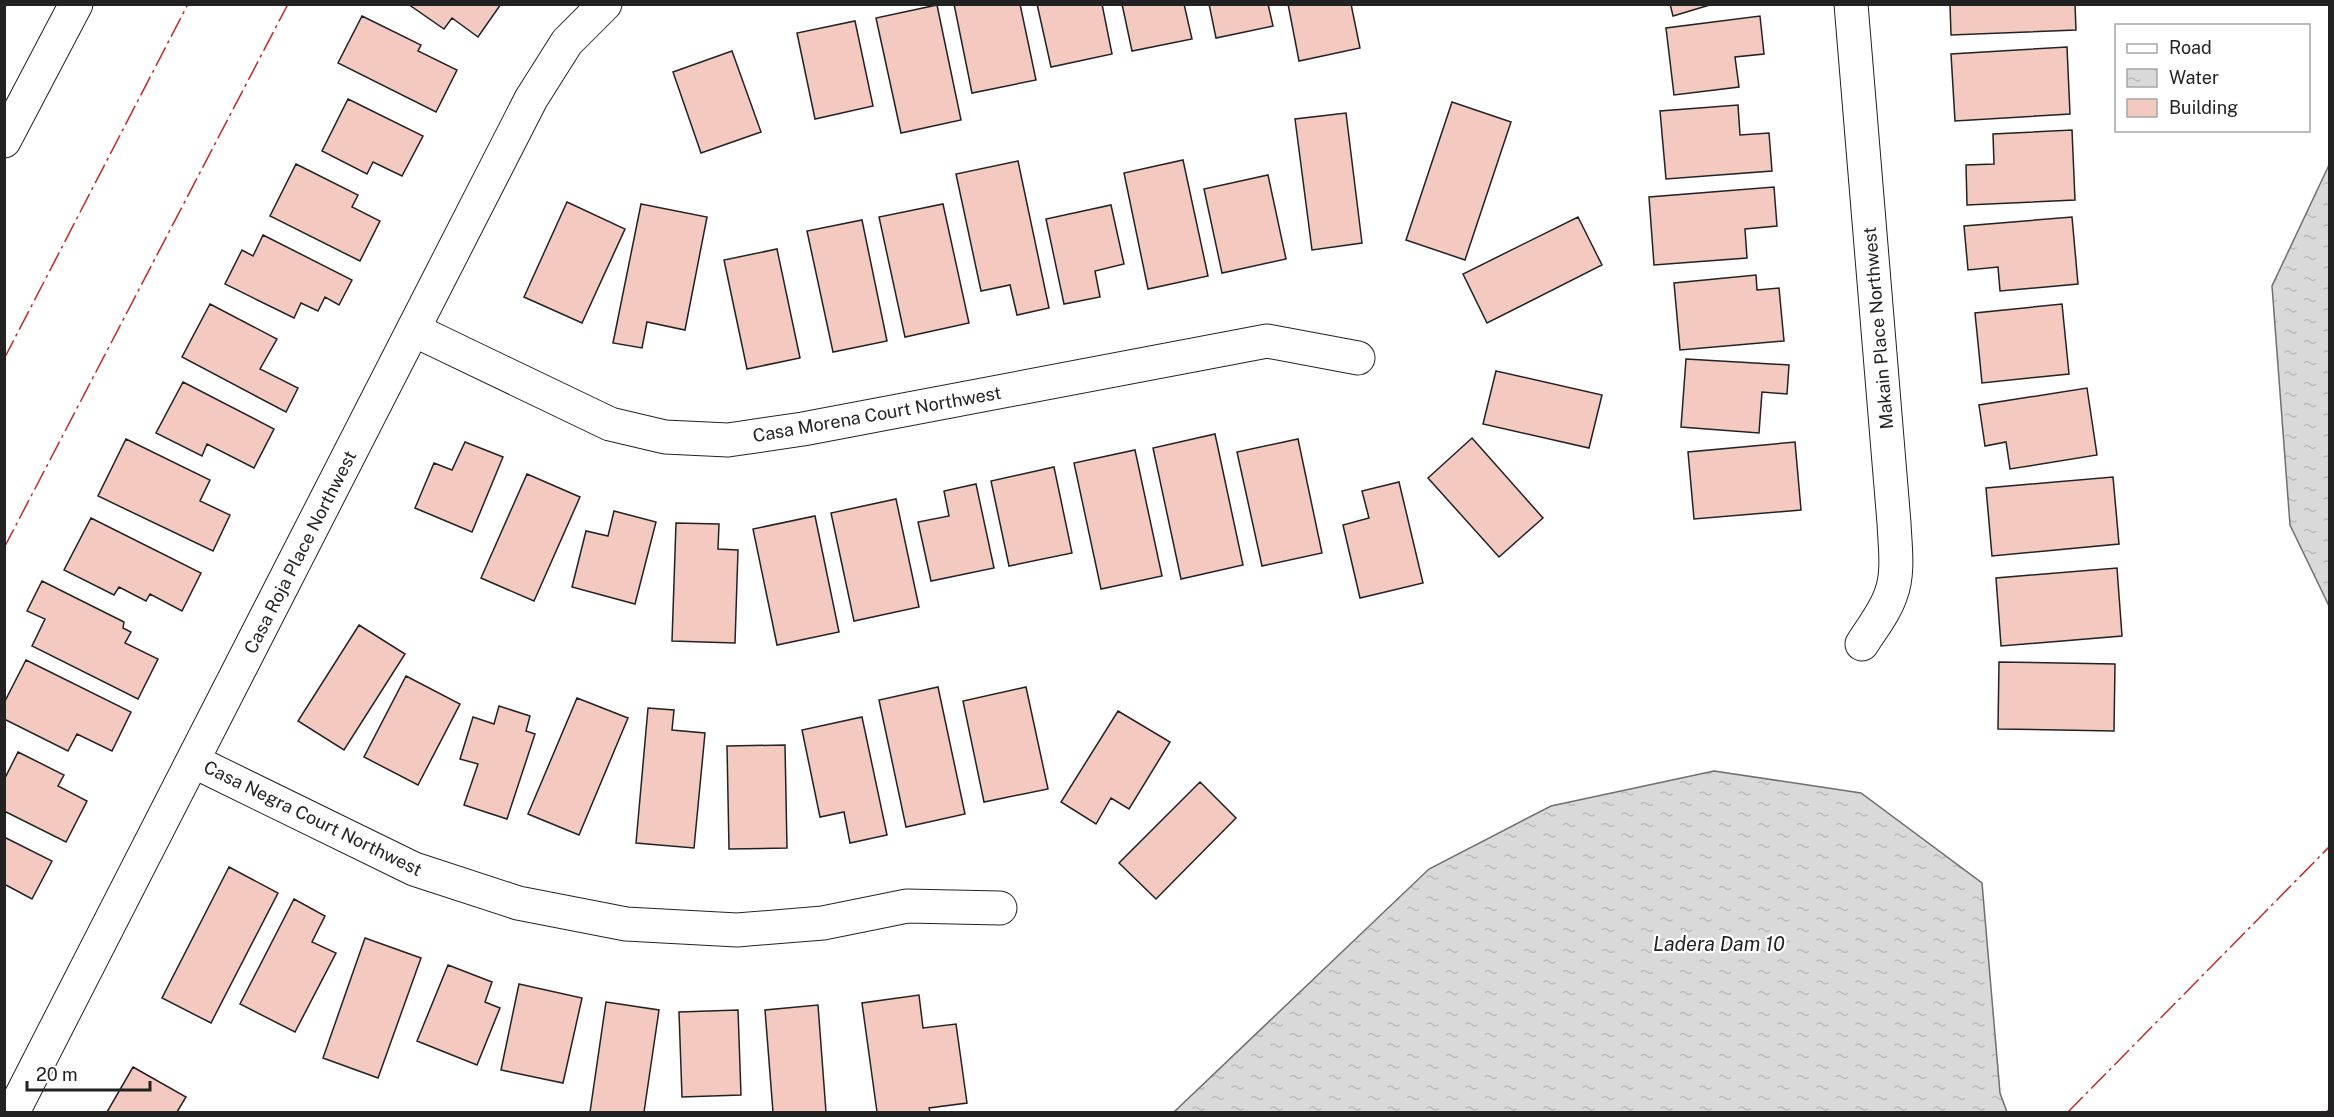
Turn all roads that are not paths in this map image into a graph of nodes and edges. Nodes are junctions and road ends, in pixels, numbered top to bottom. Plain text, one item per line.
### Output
1 (76, 4) edge
2 (605, 4) edge
3 (1851, 4) edge
4 (4, 141) edge
5 (414, 330) junction
6 (1358, 358) dead end
7 (1862, 644) dead end
8 (193, 761) junction
9 (1000, 908) dead end
10 (13, 1113) edge

1 - 4 street
2 - 5 street, Casa Roja Place Northwest
3 - 7 street, Makain Place Northwest
5 - 6 street, Casa Morena Court Northwest
5 - 8 street, Casa Roja Place Northwest
8 - 9 street, Casa Negra Court Northwest
8 - 10 street, Casa Roja Place Northwest

